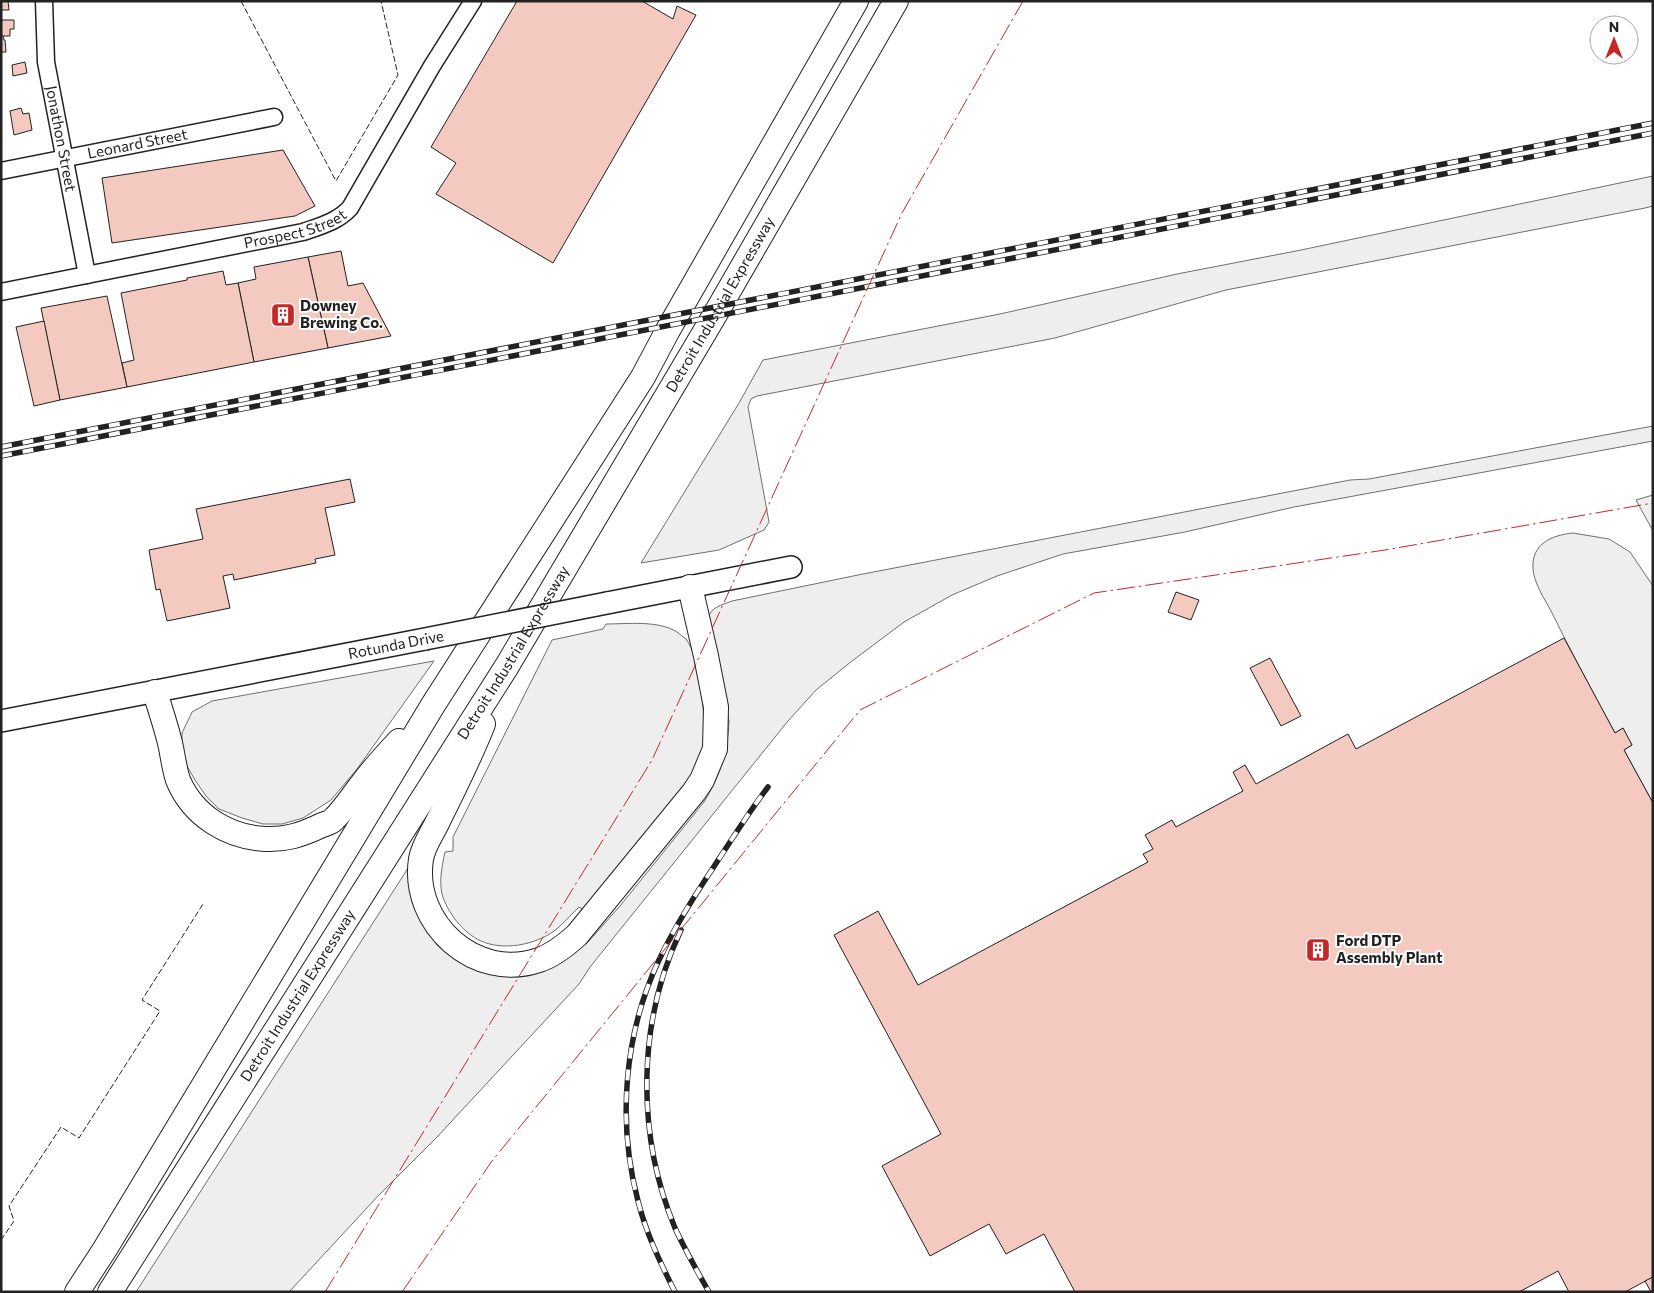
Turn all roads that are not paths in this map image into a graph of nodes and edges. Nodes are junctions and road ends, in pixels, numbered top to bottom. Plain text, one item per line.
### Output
1 (44, 1) edge
2 (473, 1) edge
3 (856, 1) edge
4 (896, 1) edge
5 (274, 117) dead end
6 (64, 159) junction
7 (1, 171) edge
8 (87, 275) junction
9 (1, 292) edge
10 (791, 567) dead end
11 (690, 587) junction
12 (507, 666) junction
13 (155, 692) junction
14 (433, 705) junction
15 (1, 721) edge
16 (77, 1292) edge
17 (110, 1292) edge

1 - 6 street, Jonathon Street
2 - 8 street, Prospect Street
3 - 14 highway, Detroit Industrial Expressway
4 - 12 highway, Detroit Industrial Expressway
5 - 6 street, Leonard Street
6 - 7 street, Leonard Street
6 - 8 street, Jonathon Street
8 - 9 street, Prospect Street
10 - 11 main road, Rotunda Drive
11 - 12 highway
11 - 13 main road, Rotunda Drive, bridge
12 - 17 highway, Detroit Industrial Expressway
13 - 14 highway
13 - 15 main road, Rotunda Drive
14 - 16 highway, Detroit Industrial Expressway

